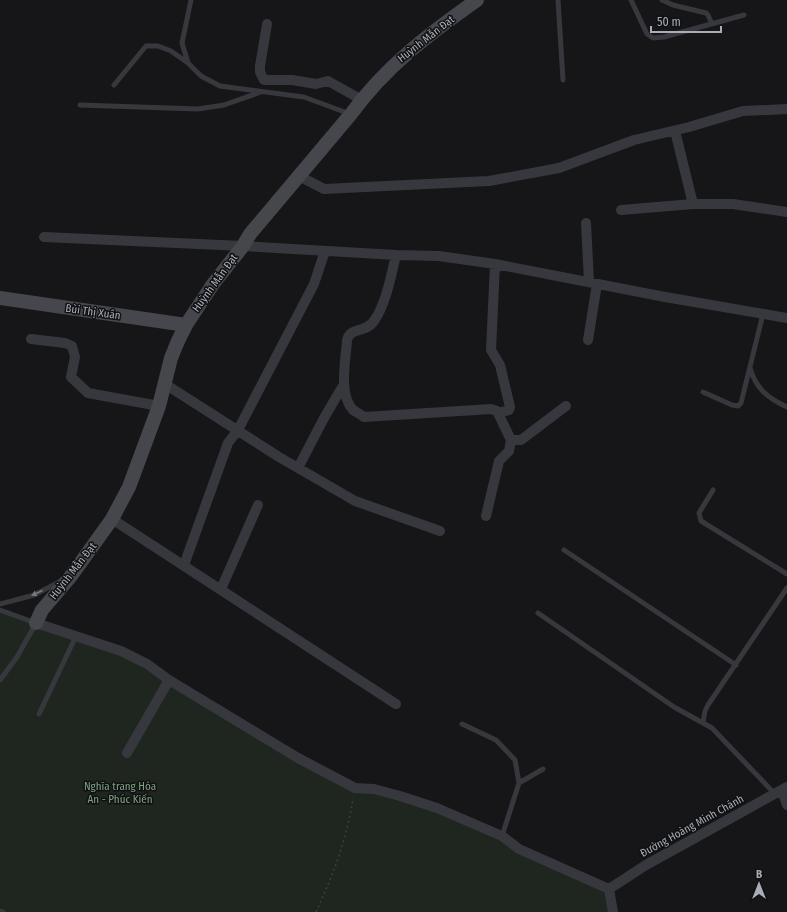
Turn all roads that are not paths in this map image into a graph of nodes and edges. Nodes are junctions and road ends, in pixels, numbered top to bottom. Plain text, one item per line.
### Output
1 (191, 0) edge
2 (477, 0) edge
3 (558, 0) edge
4 (632, 0) edge
5 (662, 0) edge
6 (744, 16) dead end
7 (267, 24) dead end
8 (712, 24) junction
9 (188, 63) junction
10 (562, 80) dead end
11 (114, 85) dead end
12 (262, 92) junction
13 (362, 100) junction
14 (80, 105) dead end
15 (787, 109) edge
16 (351, 114) junction
17 (675, 131) junction
18 (299, 176) junction
19 (693, 204) junction
20 (621, 210) dead end
21 (787, 212) edge
22 (586, 223) dead end
23 (44, 237) dead end
24 (243, 246) junction
25 (325, 251) junction
26 (396, 255) junction
27 (495, 264) junction
28 (593, 283) junction
29 (0, 298) edge
30 (763, 314) junction
31 (787, 318) edge
32 (186, 325) junction
33 (31, 339) dead end
34 (588, 340) dead end
35 (750, 367) junction
36 (165, 384) junction
37 (344, 384) junction
38 (703, 392) dead end
39 (159, 406) junction
40 (566, 406) dead end
41 (787, 407) edge
42 (498, 413) junction
43 (238, 430) junction
44 (512, 440) junction
45 (298, 468) junction
46 (713, 490) dead end
47 (258, 505) dead end
48 (486, 516) dead end
49 (112, 519) junction
50 (440, 531) dead end
51 (564, 550) dead end
52 (184, 565) junction
53 (787, 574) edge
54 (71, 576) junction
55 (787, 588) edge
56 (221, 589) junction
57 (0, 604) edge
58 (0, 610) edge
59 (538, 613) dead end
60 (36, 623) junction
61 (76, 636) junction
62 (736, 665) junction
63 (0, 680) edge
64 (169, 680) junction
65 (396, 704) dead end
66 (39, 714) dead end
67 (703, 723) junction
68 (462, 724) dead end
69 (127, 753) dead end
70 (543, 770) dead end
71 (519, 783) junction
72 (781, 790) edge
73 (787, 805) edge
74 (502, 836) junction
75 (609, 889) junction
76 (0, 911) edge
77 (3, 912) edge
78 (613, 912) edge

1 - 9 lane
2 - 13 main road, Huỳnh Mẫn Đạt
3 - 10 lane
4 - 8 lane
5 - 8 lane
6 - 8 lane
7 - 13 street
9 - 11 lane
9 - 12 lane
12 - 14 lane
12 - 16 lane
13 - 16 main road, Huỳnh Mẫn Đạt
15 - 17 street
16 - 18 main road, Huỳnh Mẫn Đạt
17 - 18 street
17 - 19 street
18 - 24 main road, Huỳnh Mẫn Đạt
19 - 20 street
19 - 21 street
22 - 28 street
23 - 24 street
24 - 25 street
24 - 32 main road, Huỳnh Mẫn Đạt
25 - 26 street
25 - 43 street
26 - 27 street
26 - 37 street
27 - 28 street
27 - 42 street
28 - 30 street
28 - 34 street
29 - 32 main road, Bùi Thị Xuân
30 - 31 street
30 - 35 lane
32 - 36 main road, Huỳnh Mẫn Đạt
33 - 39 street
35 - 38 lane
35 - 41 lane
36 - 39 main road, Huỳnh Mẫn Đạt
36 - 43 street
37 - 42 street
37 - 45 street
39 - 49 main road, Huỳnh Mẫn Đạt
40 - 44 street
42 - 44 street
43 - 45 street
43 - 52 street
44 - 48 street
45 - 50 street
46 - 53 lane
47 - 56 street
49 - 52 street
49 - 54 main road, Huỳnh Mẫn Đạt
51 - 62 lane
52 - 56 street
54 -> 57 lane
54 - 60 main road, Huỳnh Mẫn Đạt
55 - 62 lane
56 - 65 street
58 - 60 lane
59 - 67 lane
60 - 61 street
60 - 63 lane
61 - 64 street
61 - 66 lane
62 - 67 lane
64 - 69 street
64 - 74 street
67 - 72 lane
68 - 71 lane
70 - 71 lane
71 - 74 lane
72 - 73 street
72 - 75 street, Đường Hoàng Minh Chánh
74 - 75 street
75 - 78 street
76 - 77 lane

